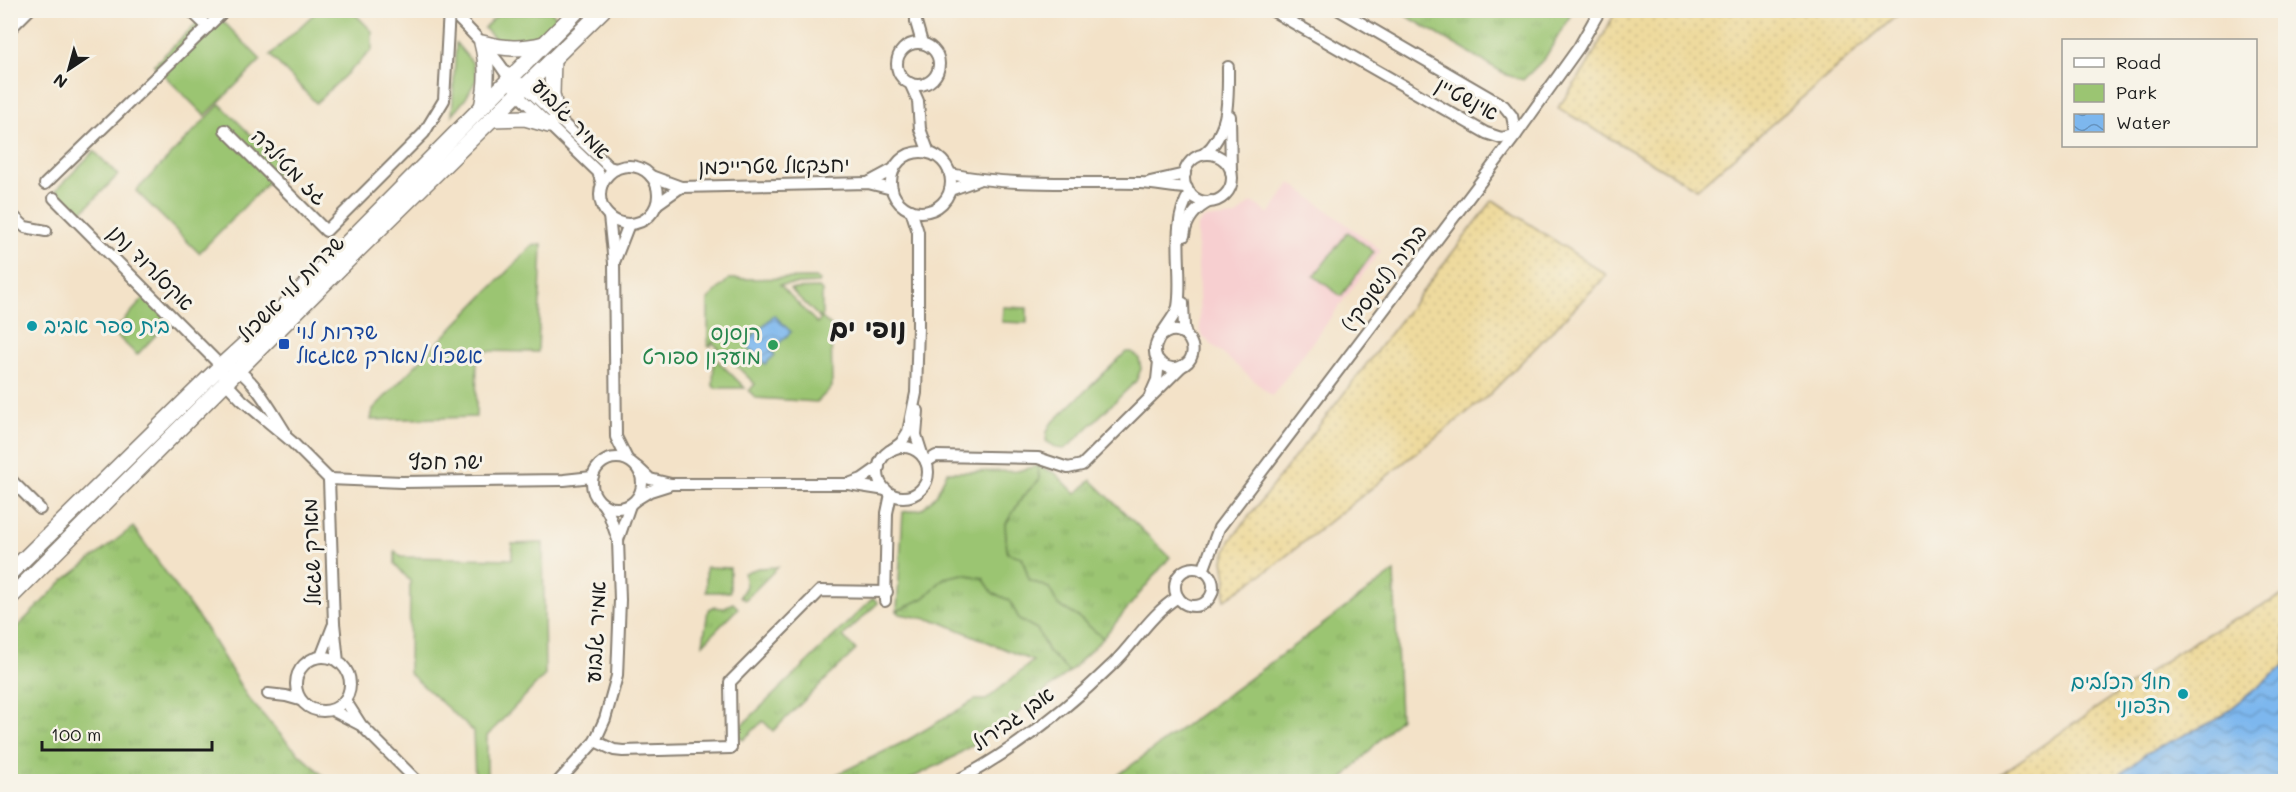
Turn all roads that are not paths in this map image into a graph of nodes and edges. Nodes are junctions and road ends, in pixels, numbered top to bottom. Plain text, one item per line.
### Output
1 (29, 10) edge
2 (190, 10) edge
3 (225, 10) edge
4 (449, 10) edge
5 (578, 10) edge
6 (603, 10) edge
7 (1271, 10) edge
8 (1339, 10) edge
9 (1600, 10) edge
10 (916, 16) edge
11 (208, 27) junction
12 (10, 29) edge
13 (482, 43) junction
14 (547, 43) junction
15 (916, 44) junction
16 (553, 59) junction
17 (1228, 67) dead end
18 (510, 78) junction
19 (910, 83) junction
20 (926, 83) junction
21 (521, 90) junction
22 (1228, 98) junction
23 (918, 101) junction
24 (482, 107) junction
25 (492, 119) junction
26 (553, 121) junction
27 (920, 129) junction
28 (225, 130) dead end
29 (1516, 135) junction
30 (912, 153) junction
31 (928, 153) junction
32 (1204, 154) junction
33 (616, 169) junction
34 (894, 169) junction
35 (950, 174) junction
36 (1185, 174) junction
37 (651, 176) junction
38 (1232, 176) junction
39 (978, 180) junction
40 (868, 183) junction
41 (1143, 183) junction
42 (45, 184) dead end
43 (602, 184) junction
44 (681, 187) junction
45 (892, 189) junction
46 (950, 190) junction
47 (1188, 190) junction
48 (54, 198) dead end
49 (1212, 201) junction
50 (657, 204) junction
51 (911, 210) junction
52 (925, 212) junction
53 (10, 213) edge
54 (609, 216) junction
55 (629, 224) junction
56 (46, 231) dead end
57 (326, 231) joint
58 (918, 232) junction
59 (614, 264) junction
60 (1186, 335) junction
61 (1159, 338) junction
62 (1159, 361) junction
63 (221, 366) junction
64 (1182, 366) junction
65 (239, 370) junction
66 (226, 383) junction
67 (916, 393) junction
68 (1149, 399) junction
69 (616, 437) junction
70 (291, 441) junction
71 (890, 451) junction
72 (627, 459) junction
73 (924, 460) junction
74 (604, 461) junction
75 (637, 467) junction
76 (879, 467) junction
77 (592, 477) junction
78 (10, 479) edge
79 (329, 479) junction
80 (564, 480) junction
81 (671, 484) junction
82 (848, 484) junction
83 (593, 492) junction
84 (888, 492) junction
85 (633, 502) junction
86 (603, 504) junction
87 (40, 509) dead end
88 (618, 540) junction
89 (1203, 570) junction
90 (10, 573) edge
91 (1178, 597) junction
92 (10, 598) edge
93 (334, 623) junction
94 (321, 657) junction
95 (338, 662) junction
96 (291, 692) junction
97 (268, 694) dead end
98 (345, 700) junction
99 (332, 710) junction
100 (361, 725) junction
101 (594, 741) junction
102 (418, 782) edge
103 (558, 782) edge
104 (955, 782) edge

1 - 12 street
2 - 11 street
3 - 11 street
4 - 13 street, אמיר גלבוע
4 - 57 street, שדרות לוי אשכול
5 - 14 street, שדרות לוי אשכול
6 - 16 street, שדרות לוי אשכול
7 - 29 street, אינשטיין
8 - 29 street, אינשטיין
9 - 29 street, בתיה (לישנסקי)
10 - 15 street
11 - 42 street
13 - 14 street
13 - 18 street, אמיר גלבוע
13 - 24 street
14 - 18 street, שדרות לוי אשכול
15 - 19 street
15 - 20 street
16 - 21 street, שדרות לוי אשכול
16 - 26 street
17 - 22 street
18 - 21 street, אמיר גלבוע
18 - 24 street, שדרות לוי אשכול
19 - 20 street
19 - 23 street
20 - 23 street
21 - 25 street, שדרות לוי אשכול
21 - 26 street, אמיר גלבוע
22 - 32 street
22 - 38 street
23 - 27 street
24 - 63 street, שדרות לוי אשכול
25 - 26 street
25 - 65 street, שדרות לוי אשכול
26 - 33 street, אמיר גלבוע
26 - 43 street, אמיר גלבוע
27 - 30 street
27 - 31 street
28 - 57 street, גז מטילדה
29 - 89 street, בתיה (לישנסקי)
30 - 31 street
30 - 34 street
31 - 35 street
32 - 36 street
32 - 38 street
33 - 37 street
33 - 43 street
34 - 40 street, יחזקאל שטרייכמן
34 - 45 street
35 - 39 street
35 - 46 street
36 - 41 street
36 - 47 street
37 - 44 street, יחזקאל שטרייכמן
37 - 50 street
38 - 49 street
39 - 41 street
39 - 46 street
40 - 44 street, יחזקאל שטרייכמן
40 - 45 street, יחזקאל שטרייכמן
41 - 47 street
43 - 54 street
44 - 50 street, יחזקאל שטרייכמן
45 - 51 street
46 - 52 street
47 - 49 street
47 - 61 street
48 - 63 street, אקסלרוד נתן
49 - 60 street
50 - 55 street
51 - 52 street
51 - 58 street
52 - 58 street
53 - 56 street
54 - 55 street
54 - 59 street
55 - 59 street
58 - 67 street
59 - 69 street
60 - 61 street
60 - 64 street
61 - 62 street
62 - 64 street
62 - 68 street
63 - 65 street
63 - 66 street
63 - 90 street, שדרות לוי אשכול
64 - 68 street
65 - 66 street, שדרות לוי אשכול
65 - 70 street
66 - 70 street
66 - 92 street, שדרות לוי אשכול
67 - 71 street
67 - 73 street
68 - 73 street
69 - 72 street
69 - 74 street
70 - 79 street
71 - 73 street
71 - 76 street
72 - 74 street
72 - 75 street
73 - 84 street
74 - 77 street
75 - 81 street
75 - 85 street
76 - 82 street
76 - 84 street
77 - 80 street, ישה חפץ
77 - 83 street
78 - 87 street
79 - 80 street, ישה חפץ
79 - 93 street, מארק שגאל
80 - 83 street, ישה חפץ
81 - 82 street
81 - 85 street
82 - 84 street
83 - 86 street
84 - 101 street
85 - 86 street
85 - 88 street, אמיר גלבוע
86 - 88 street, אמיר גלבוע
88 - 101 street, אמיר גלבוע
89 - 91 street
89 - 91 street
91 - 104 street, אבן גבירול
93 - 94 street
93 - 95 street, מארק שגאל
94 - 95 street
94 - 96 street
95 - 98 street
96 - 97 street
96 - 99 street
98 - 99 street
98 - 100 street
99 - 100 street
100 - 102 street
101 - 103 street, אמיר גלבוע

